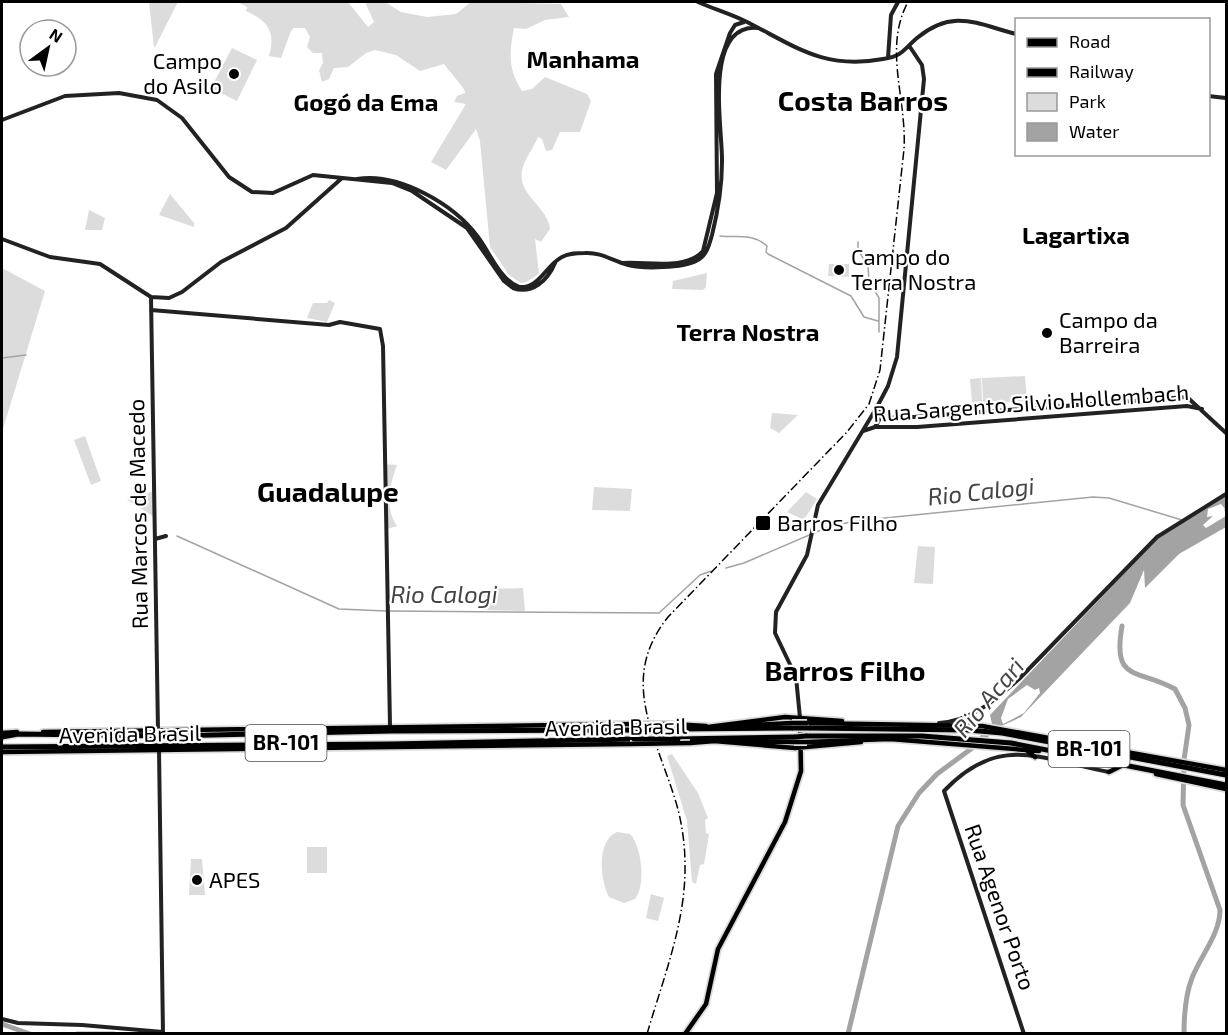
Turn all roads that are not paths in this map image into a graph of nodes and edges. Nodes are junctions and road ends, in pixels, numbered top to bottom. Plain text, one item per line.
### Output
1 (698, 2) edge
2 (898, 2) edge
3 (734, 16) junction
4 (745, 21) junction
5 (736, 24) junction
6 (747, 28) junction
7 (758, 28) junction
8 (1015, 33) edge
9 (731, 35) junction
10 (910, 47) junction
11 (888, 58) junction
12 (1210, 96) edge
13 (1227, 98) edge
14 (2, 120) edge
15 (343, 177) junction
16 (2, 239) edge
17 (151, 297) junction
18 (151, 310) junction
19 (1081, 404) junction
20 (877, 407) junction
21 (1203, 409) junction
22 (981, 412) junction
23 (1082, 414) junction
24 (882, 415) junction
25 (871, 417) junction
26 (981, 422) junction
27 (875, 427) junction
28 (862, 432) junction
29 (1227, 433) edge
30 (1227, 494) edge
31 (166, 536) dead end
32 (155, 540) junction
33 (971, 715) junction
34 (800, 718) junction
35 (869, 725) junction
36 (390, 726) junction
37 (525, 726) junction
38 (673, 726) junction
39 (708, 726) junction
40 (793, 726) junction
41 (808, 726) junction
42 (928, 726) junction
43 (634, 727) junction
44 (979, 727) junction
45 (562, 730) junction
46 (158, 731) junction
47 (2, 732) edge
48 (2, 737) edge
49 (794, 739) junction
50 (806, 739) junction
51 (883, 739) junction
52 (571, 740) junction
53 (632, 741) junction
54 (714, 741) junction
55 (969, 742) junction
56 (995, 744) junction
57 (540, 745) junction
58 (2, 747) edge
59 (801, 748) junction
60 (159, 750) junction
61 (2, 752) edge
62 (1026, 752) junction
63 (1035, 756) joint
64 (1191, 765) junction
65 (1121, 766) junction
66 (1227, 770) edge
67 (1109, 772) joint
68 (1227, 775) edge
69 (1174, 777) junction
70 (1227, 787) edge
71 (2, 1019) edge
72 (163, 1033) edge
73 (685, 1034) edge
74 (1024, 1034) edge

1 - 3 main road
2 - 11 main road
3 - 4 main road
3 - 5 main road
4 - 5 main road
4 - 6 main road
4 - 7 main road
5 - 9 main road
6 - 7 main road
6 - 9 main road
7 - 11 main road
8 - 10 main road
9 - 15 main road
10 - 11 main road
10 - 20 main road
12 - 13 main road
14 - 15 main road
15 - 17 main road
16 - 17 main road
17 - 18 main road, Rua Marcos de Macedo
18 - 32 main road, Rua Marcos de Macedo
18 - 36 main road
19 - 21 main road, Rua Sargento Silvio Hollembach
19 - 22 main road, Rua Sargento Silvio Hollembach
19 - 23 main road
20 - 24 main road, Rua Sargento Silvio Hollembach
20 - 25 main road
21 - 23 main road, Rua Sargento Silvio Hollembach
21 - 29 main road, Rua Sargento Silvio Hollembach
22 - 24 main road, Rua Sargento Silvio Hollembach
22 - 26 main road
23 - 26 main road, Rua Sargento Silvio Hollembach
24 - 27 main road
25 - 27 main road
25 - 28 main road
26 - 27 main road, Rua Sargento Silvio Hollembach
27 - 28 main road, Rua Sargento Silvio Hollembach
28 - 34 main road
30 - 33 main road
31 - 32 main road
32 - 46 main road, Rua Marcos de Macedo
33 - 42 main road
33 - 44 main road
34 - 35 main road
34 - 39 main road
34 - 59 main road
35 - 41 main road, Avenida Brasil
35 - 42 main road, Avenida Brasil
36 - 37 main road, Avenida Brasil
36 - 46 main road, Avenida Brasil
37 - 43 main road, Avenida Brasil
37 - 45 main road
38 - 39 main road, Avenida Brasil
38 - 40 highway, Avenida Brasil / BR-101
38 - 43 highway, Avenida Brasil / BR-101, bridge
39 - 40 main road, Avenida Brasil
40 - 41 highway, Avenida Brasil / BR-101, bridge
41 - 44 highway, Avenida Brasil / BR-101
42 - 44 main road, Avenida Brasil
43 - 45 highway, Avenida Brasil / BR-101
44 - 64 highway, Avenida Brasil / BR-101
45 - 48 highway, Avenida Brasil / BR-101
46 - 47 main road, Avenida Brasil
49 - 50 highway, Avenida Brasil / BR-101, bridge
49 - 53 highway, Avenida Brasil / BR-101, bridge
49 - 54 main road, Avenida Brasil
50 - 51 main road, Avenida Brasil
50 - 55 highway, Avenida Brasil / BR-101
51 - 55 main road, Avenida Brasil
51 - 59 main road
52 - 53 highway, Avenida Brasil / BR-101
52 - 57 main road
52 - 58 highway, Avenida Brasil / BR-101
53 - 54 main road, Avenida Brasil, bridge
53 - 57 main road, Avenida Brasil
54 - 59 main road
55 - 56 highway, Avenida Brasil / BR-101
56 - 62 main road, Avenida Brasil
56 - 69 highway, Avenida Brasil / BR-101
57 - 60 main road, Avenida Brasil
59 - 73 main road
60 - 61 main road, Avenida Brasil
60 - 72 main road
62 - 63 main road
62 - 65 main road, Avenida Brasil
62 - 74 main road, Rua Agenor Porto
63 - 67 main road
64 - 66 main road, Avenida Brasil
64 - 68 highway, Avenida Brasil / BR-101
65 - 67 main road
65 - 69 main road, Avenida Brasil
69 - 70 highway, Avenida Brasil / BR-101
71 - 72 main road

